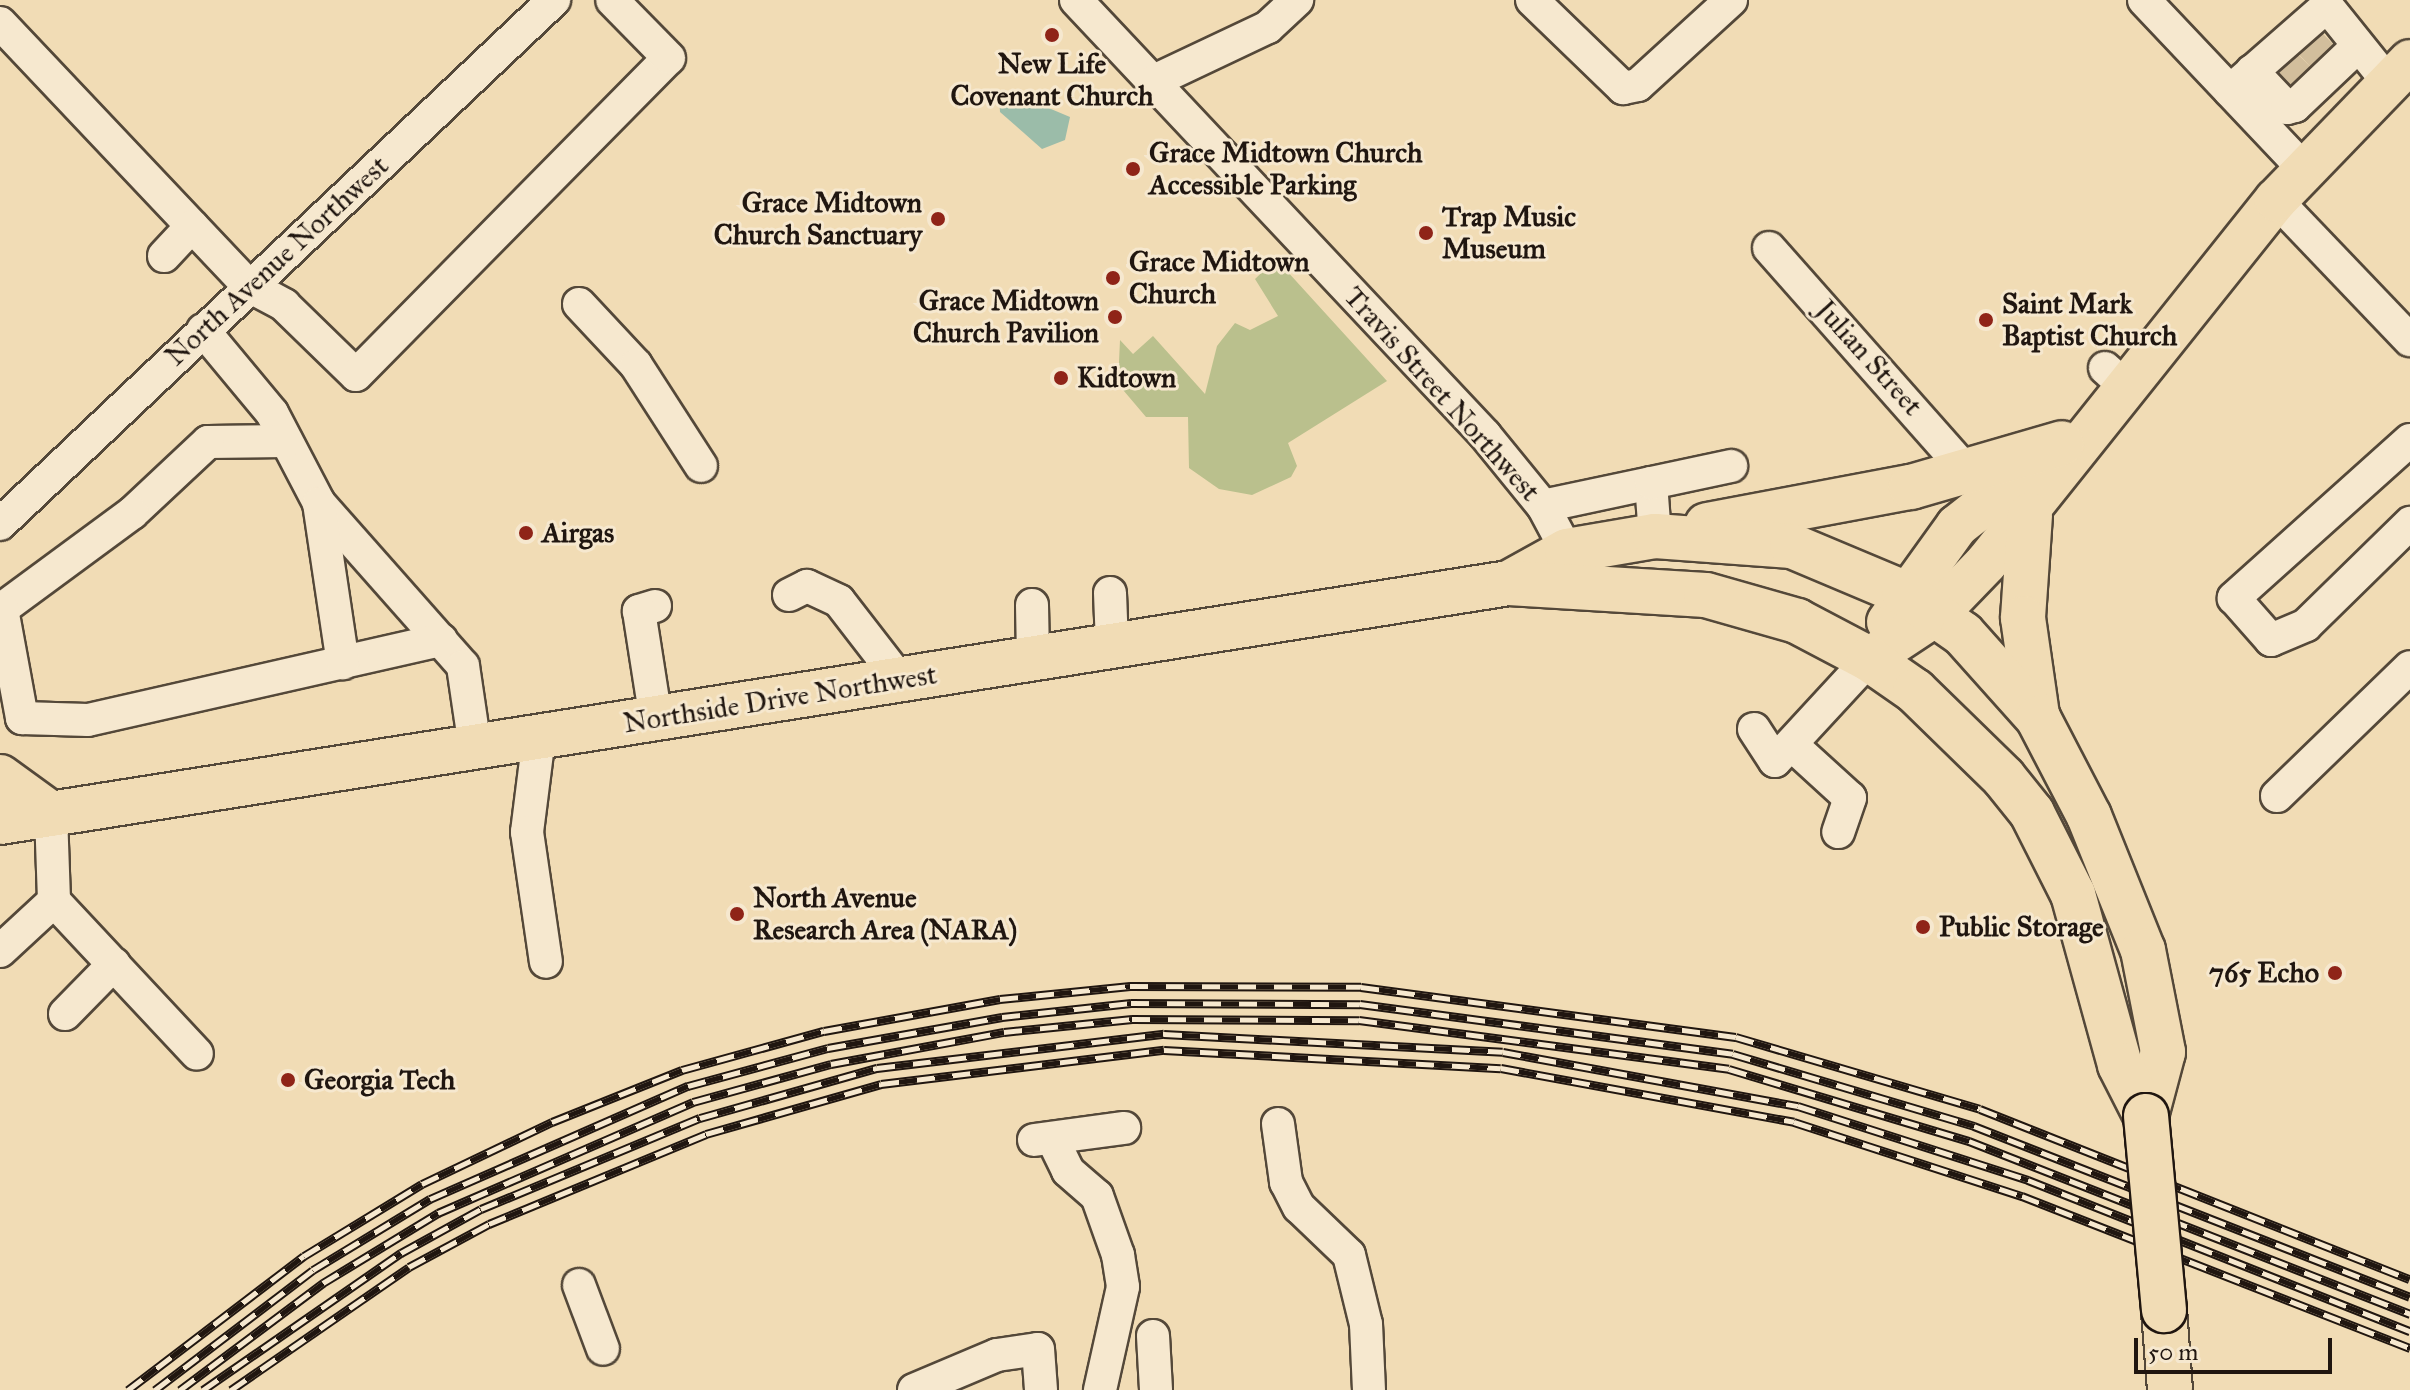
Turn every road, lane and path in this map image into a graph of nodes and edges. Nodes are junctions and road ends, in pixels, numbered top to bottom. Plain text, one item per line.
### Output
1 (554, 0) edge
2 (612, 0) edge
3 (1076, 0) edge
4 (1297, 0) edge
5 (1532, 0) edge
6 (1731, 0) edge
7 (2144, 0) edge
8 (0, 23) edge
9 (2298, 63) junction
10 (2399, 72) edge
11 (1154, 81) junction
12 (2304, 169) junction
13 (2276, 200) junction
14 (192, 226) junction
15 (1769, 248) dead end
16 (164, 256) dead end
17 (249, 286) junction
18 (579, 304) dead end
19 (203, 330) junction
20 (2410, 340) edge
21 (2116, 387) junction
22 (2410, 440) edge
23 (286, 441) junction
24 (2062, 443) junction
25 (701, 466) dead end
26 (1731, 466) dead end
27 (1966, 471) junction
28 (1651, 483) junction
29 (319, 503) junction
30 (1543, 506) junction
31 (2030, 515) junction
32 (2410, 523) edge
33 (0, 524) edge
34 (1655, 536) junction
35 (1567, 551) junction
36 (1509, 583) junction
37 (1110, 593) dead end
38 (789, 595) dead end
39 (1920, 604) junction
40 (1032, 605) dead end
41 (655, 606) dead end
42 (441, 640) junction
43 (1112, 646) junction
44 (1033, 659) junction
45 (1869, 659) junction
46 (343, 663) junction
47 (2410, 667) edge
48 (900, 680) junction
49 (2038, 718) junction
50 (656, 719) junction
51 (1754, 729) dead end
52 (539, 737) junction
53 (475, 747) junction
54 (1784, 753) junction
55 (0, 777) edge
56 (2277, 796) dead end
57 (51, 814) junction
58 (0, 822) edge
59 (1838, 832) dead end
60 (54, 901) junction
61 (0, 951) edge
62 (546, 962) dead end
63 (114, 964) junction
64 (65, 1014) dead end
65 (197, 1054) dead end
66 (2146, 1116) junction
67 (1278, 1124) dead end
68 (1124, 1128) dead end
69 (579, 1285) dead end
70 (1153, 1336) dead end
71 (603, 1349) dead end
72 (914, 1390) edge
73 (1041, 1390) edge
74 (1100, 1390) edge
75 (1156, 1390) edge
76 (1369, 1390) edge
77 (2170, 1390) edge

1 - 17 street, North Avenue Northwest
2 - 17 street
3 - 11 street, Travis Street Northwest
4 - 11 street
5 - 6 street
7 - 9 street
8 - 14 street
9 - 9 street
9 - 10 street
9 - 12 street
10 - 12 main road
11 - 30 street, Travis Street Northwest
12 - 13 main road
13 - 20 street
13 - 21 main road
14 - 16 street
14 - 17 street
15 - 27 street, Julian Street
17 - 19 street, North Avenue Northwest
18 - 25 street
19 - 23 street
19 - 33 street, North Avenue Northwest
21 - 24 main road
21 - 31 main road
22 - 32 street
23 - 29 street
23 - 46 street
24 - 27 highway
24 - 39 main road
26 - 28 street
27 - 34 highway
28 - 30 street
28 - 34 street
29 - 42 street
29 - 46 street
30 - 35 street, Travis Street Northwest
31 - 39 main road
31 - 49 highway
34 - 35 highway, Northside Drive Northwest
34 - 39 highway, Northside Drive Northwest
35 - 36 highway, Northside Drive Northwest
36 - 43 highway, Northside Drive Northwest
36 - 45 highway, Northside Drive Northwest
37 - 43 street
38 - 48 street
39 - 45 main road
39 - 49 highway, Northside Drive Northwest
40 - 44 street
41 - 50 street
42 - 46 street
42 - 53 street
43 - 44 highway, Northside Drive Northwest
44 - 48 highway, Northside Drive Northwest
45 - 54 street
45 - 66 highway, Northside Drive Northwest
47 - 56 street
48 - 50 highway, Northside Drive Northwest
49 - 66 highway, Northside Drive Northwest
50 - 52 highway, Northside Drive Northwest
51 - 54 street
52 - 53 highway, Northside Drive Northwest
52 - 62 street
53 - 57 highway, Northside Drive Northwest
54 - 59 street
55 - 57 highway
57 - 58 highway, Northside Drive Northwest
57 - 60 street
60 - 61 street
60 - 63 street
63 - 64 street
63 - 65 street
66 - 77 highway, Northside Drive Northwest, bridge
67 - 76 street
68 - 74 street
69 - 71 street
70 - 75 street
72 - 73 street

